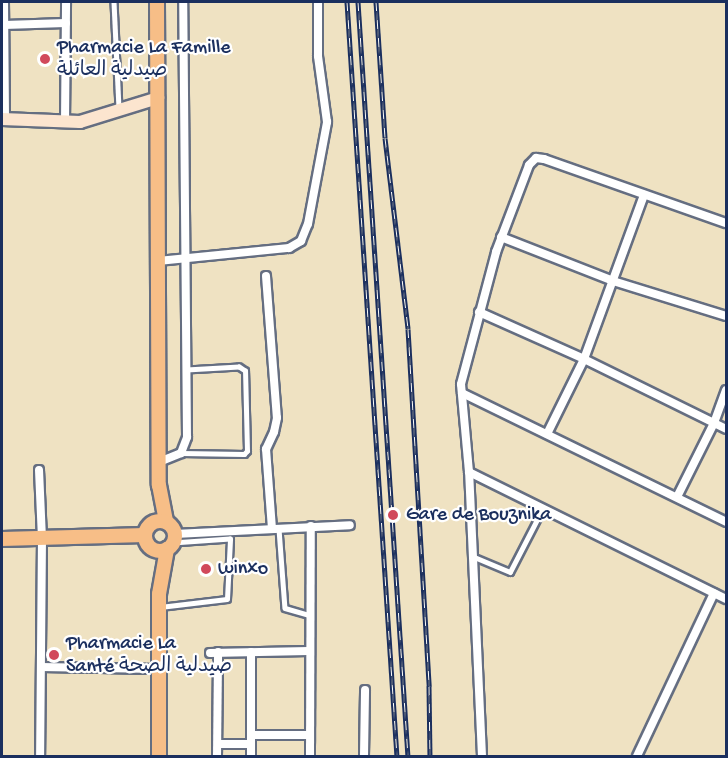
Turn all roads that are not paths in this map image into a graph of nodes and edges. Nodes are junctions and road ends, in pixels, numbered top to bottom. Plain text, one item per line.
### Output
1 (4, 2) edge
2 (66, 2) edge
3 (114, 2) edge
4 (145, 2) edge
5 (157, 2) edge
6 (183, 2) edge
7 (318, 2) edge
8 (158, 19) junction
9 (66, 23) junction
10 (4, 25) junction
11 (3, 41) edge
12 (3, 84) edge
13 (158, 98) junction
14 (119, 110) junction
15 (3, 119) edge
16 (65, 123) junction
17 (644, 195) junction
18 (726, 223) edge
19 (501, 237) junction
20 (185, 258) junction
21 (158, 261) junction
22 (266, 276) dead end
23 (613, 281) junction
24 (479, 312) junction
25 (726, 316) edge
26 (584, 359) junction
27 (187, 370) junction
28 (726, 390) edge
29 (462, 393) junction
30 (714, 423) junction
31 (726, 429) edge
32 (547, 434) junction
33 (181, 453) junction
34 (159, 462) junction
35 (39, 471) dead end
36 (469, 471) junction
37 (677, 497) junction
38 (543, 508) junction
39 (726, 522) edge
40 (350, 525) dead end
41 (311, 526) junction
42 (154, 527) junction
43 (276, 528) junction
44 (42, 538) junction
45 (2, 539) edge
46 (172, 542) junction
47 (152, 548) junction
48 (472, 556) junction
49 (714, 593) junction
50 (726, 599) edge
51 (159, 601) junction
52 (310, 615) junction
53 (309, 651) junction
54 (251, 652) junction
55 (41, 667) junction
56 (158, 669) junction
57 (365, 690) dead end
58 (310, 735) junction
59 (251, 740) junction
60 (218, 744) junction
61 (40, 756) edge
62 (159, 756) edge
63 (217, 756) edge
64 (251, 756) edge
65 (310, 756) edge
66 (364, 756) edge
67 (482, 756) edge
68 (637, 756) edge

1 - 10 street
2 - 9 street
3 - 14 lane
4 - 8 main road
5 - 8 main road
6 - 20 street
7 - 20 street
8 - 13 main road
9 - 10 street
9 - 16 street
10 - 11 street
11 - 12 street
12 - 15 street
13 - 14 street
13 - 21 main road
14 - 16 street
15 - 16 street
17 - 18 street
17 - 19 street
17 - 23 street
19 - 23 street
19 - 24 street
20 - 21 street
20 - 27 street
21 - 34 main road
22 - 43 street
23 - 25 street
23 - 26 street
24 - 26 street
24 - 29 street
26 - 30 street
26 - 32 street
27 - 33 street
27 - 33 lane
28 - 30 street
29 - 32 street
29 - 36 street
30 - 31 street
30 - 37 street
32 - 37 street
33 - 34 street
34 - 42 main road
35 - 44 street
36 - 38 street
36 - 48 street
37 - 39 street
38 - 48 lane
38 - 49 street
40 - 41 street
41 - 43 street
41 - 52 street
42 - 44 main road
42 - 46 main road
42 - 47 main road
43 - 46 street
43 - 52 lane
44 - 45 main road
44 - 55 street
46 - 47 main road
46 - 51 main road
46 - 51 lane
47 - 51 main road
48 - 67 street
49 - 50 street
49 - 68 street
51 - 56 main road
52 - 53 street
53 - 54 street
53 - 58 street
54 - 59 street
54 - 60 street
55 - 56 street
55 - 61 street
56 - 62 main road
57 - 66 street
58 - 59 street
58 - 65 street
59 - 60 street
59 - 64 street
60 - 63 street

